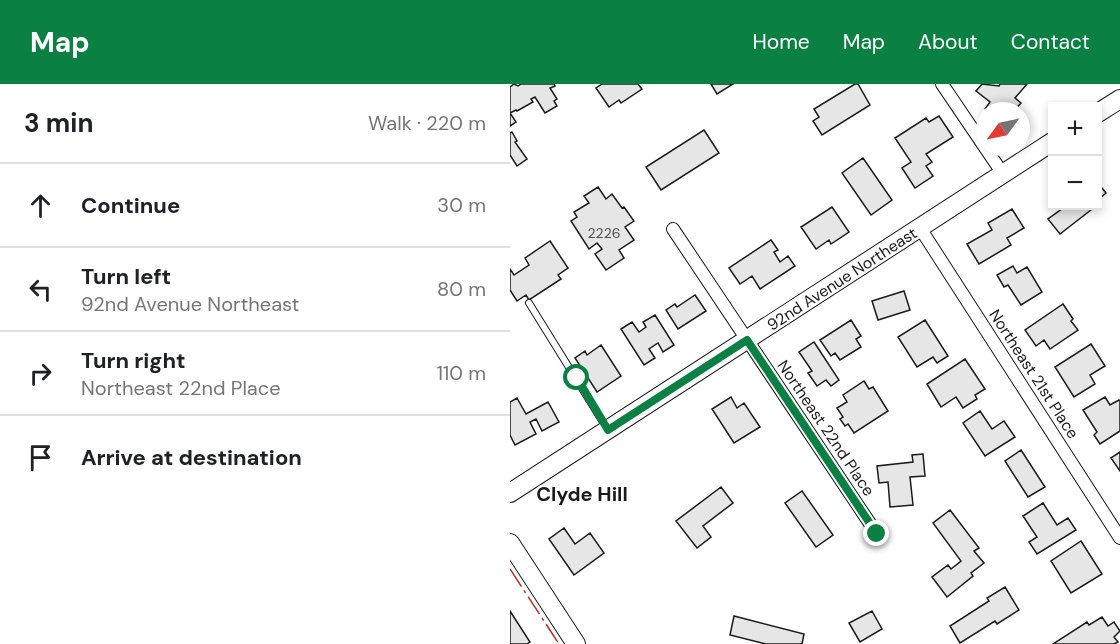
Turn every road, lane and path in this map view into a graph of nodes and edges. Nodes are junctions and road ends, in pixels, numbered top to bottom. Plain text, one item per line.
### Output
1 (942, 84) edge
2 (1120, 99) edge
3 (1102, 110) edge
4 (1048, 145) edge
5 (1003, 174) junction
6 (920, 228) junction
7 (673, 230) dead end
8 (529, 303) dead end
9 (747, 340) junction
10 (608, 430) junction
11 (510, 493) edge
12 (877, 534) dead end
13 (1120, 538) edge
14 (510, 543) edge
15 (576, 644) edge

1 - 5 street
2 - 3 main road
4 - 5 main road, 92nd Avenue Northeast
5 - 6 main road, 92nd Avenue Northeast
6 - 9 main road, 92nd Avenue Northeast
6 - 13 street, Northeast 21st Place
7 - 9 street, Northeast 22nd Place
8 - 10 lane
9 - 10 main road, 92nd Avenue Northeast
9 - 12 street, Northeast 22nd Place
10 - 11 main road, 92nd Avenue Northeast
14 - 15 main road

